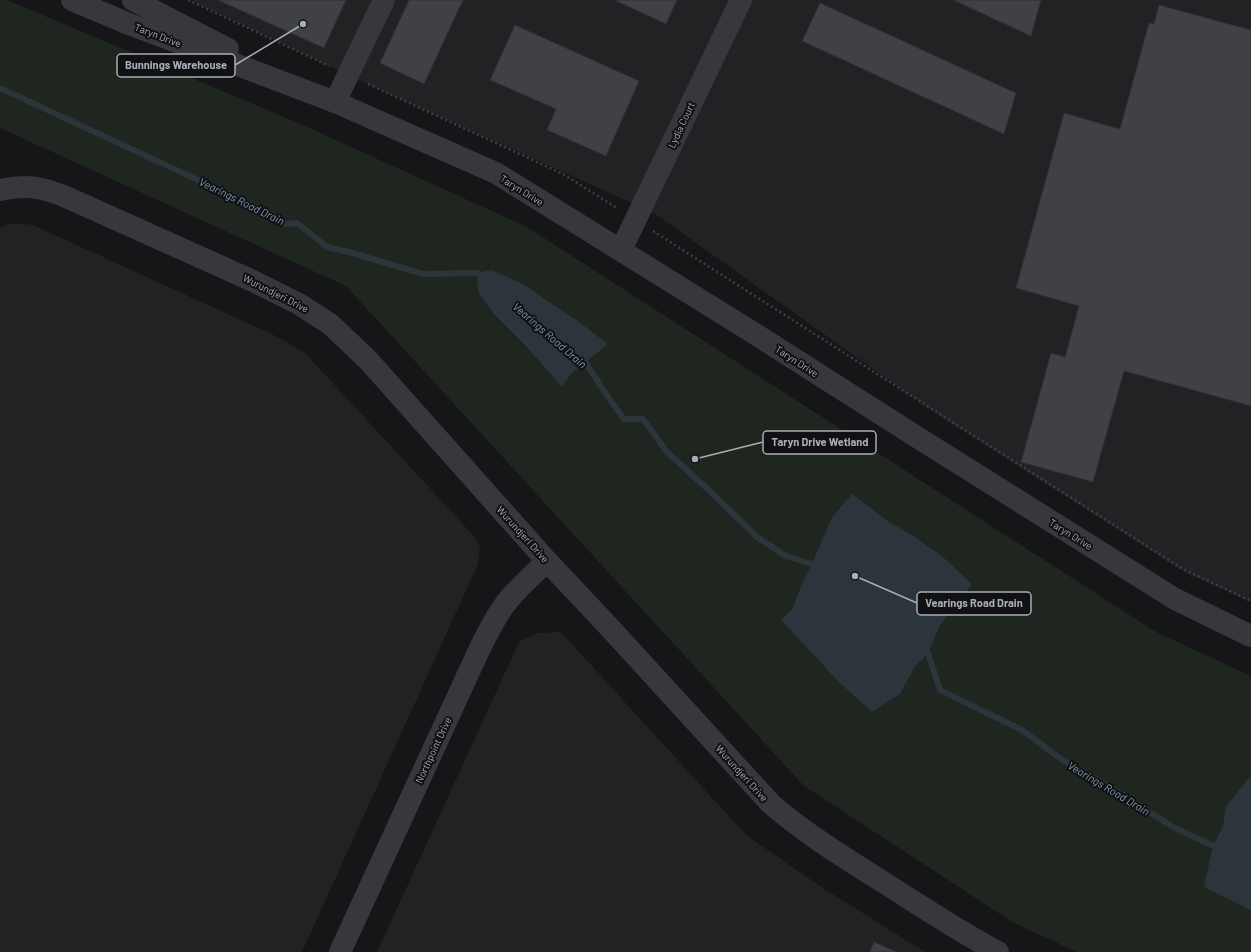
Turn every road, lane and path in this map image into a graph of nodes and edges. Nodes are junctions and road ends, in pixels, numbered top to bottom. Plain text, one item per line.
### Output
1 (72, 0) edge
2 (133, 0) edge
3 (384, 0) edge
4 (741, 0) edge
5 (335, 102) junction
6 (4, 189) edge
7 (621, 250) junction
8 (547, 561) junction
9 (1251, 636) edge
10 (340, 952) edge
11 (998, 952) edge

1 - 5 street, Taryn Drive
2 - 5 street, Taryn Drive
3 - 5 street
4 - 7 street, Lydia Court
5 - 7 street, Taryn Drive
6 - 8 street, Wurundjeri Drive
7 - 9 street, Taryn Drive
8 - 10 street, Northpoint Drive
8 - 11 street, Wurundjeri Drive

